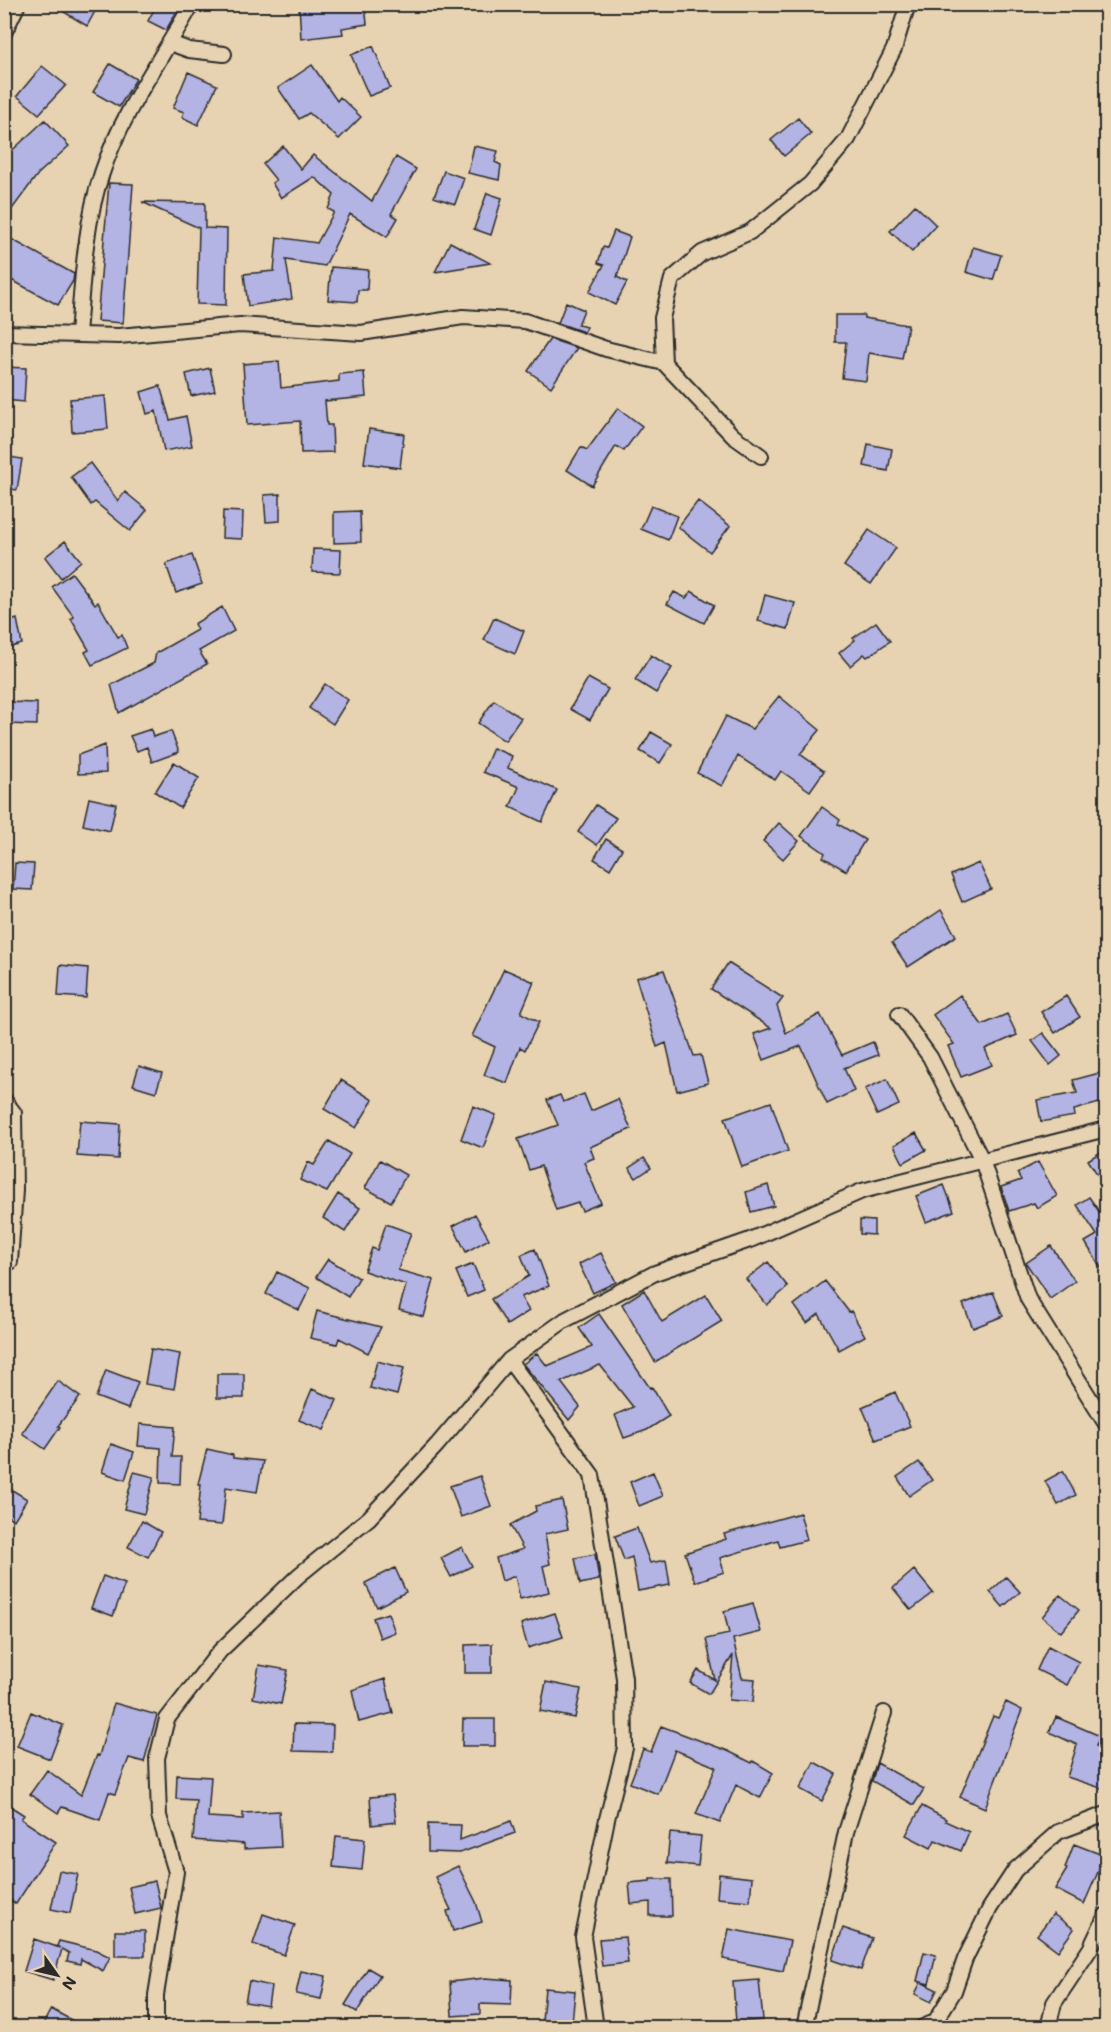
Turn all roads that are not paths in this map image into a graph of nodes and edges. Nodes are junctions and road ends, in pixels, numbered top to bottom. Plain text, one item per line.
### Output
1 (18, 4) edge
2 (192, 4) edge
3 (908, 4) edge
4 (4, 33) edge
5 (170, 43) junction
6 (224, 54) dead end
7 (4, 333) edge
8 (78, 335) junction
9 (664, 363) junction
10 (761, 456) dead end
11 (899, 1014) dead end
12 (4, 1101) edge
13 (1107, 1129) edge
14 (982, 1160) junction
15 (10, 1263) dead end
16 (508, 1360) junction
17 (1107, 1424) edge
18 (884, 1713) dead end
19 (1107, 1814) edge
20 (1107, 1915) edge
21 (156, 2028) edge
22 (596, 2028) edge
23 (804, 2028) edge
24 (921, 2028) edge
25 (1048, 2028) edge

1 - 4 street
2 - 5 street
3 - 9 street
5 - 6 street
5 - 8 street
7 - 8 street
8 - 9 street
9 - 10 street
11 - 14 street
12 - 15 street
13 - 14 street
14 - 16 street
14 - 17 street
16 - 21 street
16 - 22 street
18 - 23 street
19 - 24 street
20 - 25 street

